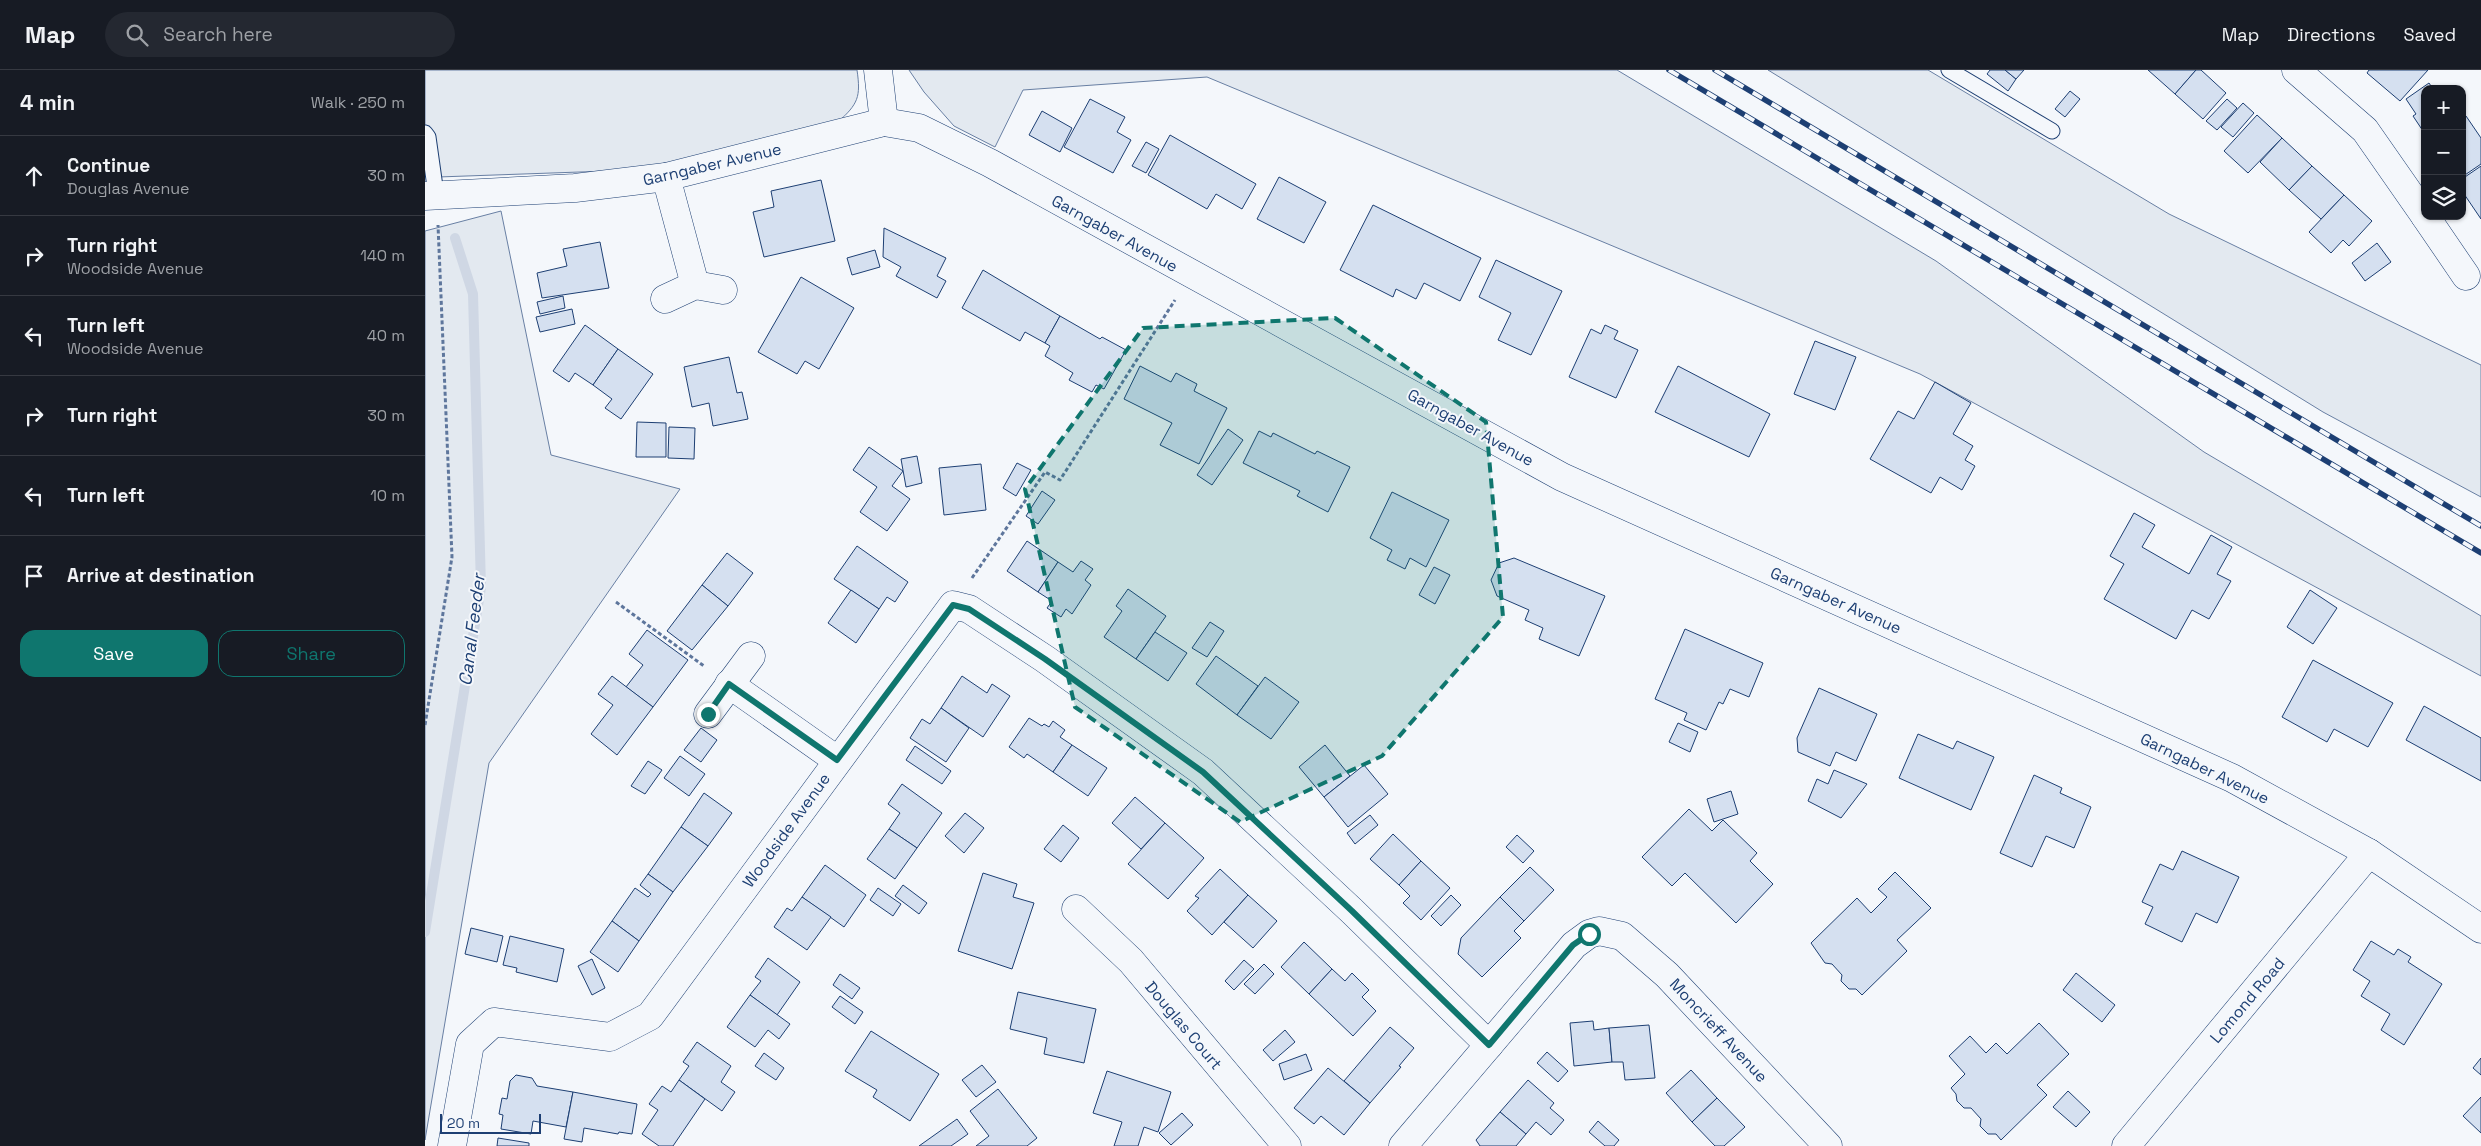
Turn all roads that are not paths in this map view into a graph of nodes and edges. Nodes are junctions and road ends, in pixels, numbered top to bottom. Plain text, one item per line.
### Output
1 (879, 70) edge
2 (2296, 70) edge
3 (1957, 72) edge
4 (885, 122) junction
5 (2052, 131) dead end
6 (425, 133) edge
7 (666, 178) junction
8 (431, 195) edge
9 (2421, 210) edge
10 (2428, 220) edge
11 (2466, 276) dead end
12 (695, 285) junction
13 (723, 290) dead end
14 (665, 299) dead end
15 (751, 656) dead end
16 (729, 684) junction
17 (708, 714) dead end
18 (837, 760) junction
19 (2369, 853) junction
20 (1076, 909) dead end
21 (2481, 929) edge
22 (1489, 1045) junction
23 (452, 1146) edge
24 (1287, 1146) edge
25 (1403, 1146) edge
26 (1828, 1146) edge
27 (2126, 1146) edge

1 - 4 street
2 - 9 street
3 - 5 lane
4 - 7 street, Garngaber Avenue
4 - 19 street, Garngaber Avenue
6 - 8 lane
7 - 8 street, Garngaber Avenue
7 - 12 street
10 - 11 street
12 - 13 street
12 - 14 street
15 - 16 street
16 - 17 street
16 - 18 street
18 - 22 street, Woodside Avenue
18 - 23 street, Woodside Avenue
19 - 21 street, Garngaber Avenue
19 - 27 street, Lomond Road
20 - 24 street, Douglas Court
22 - 25 street
22 - 26 street, Moncrieff Avenue

